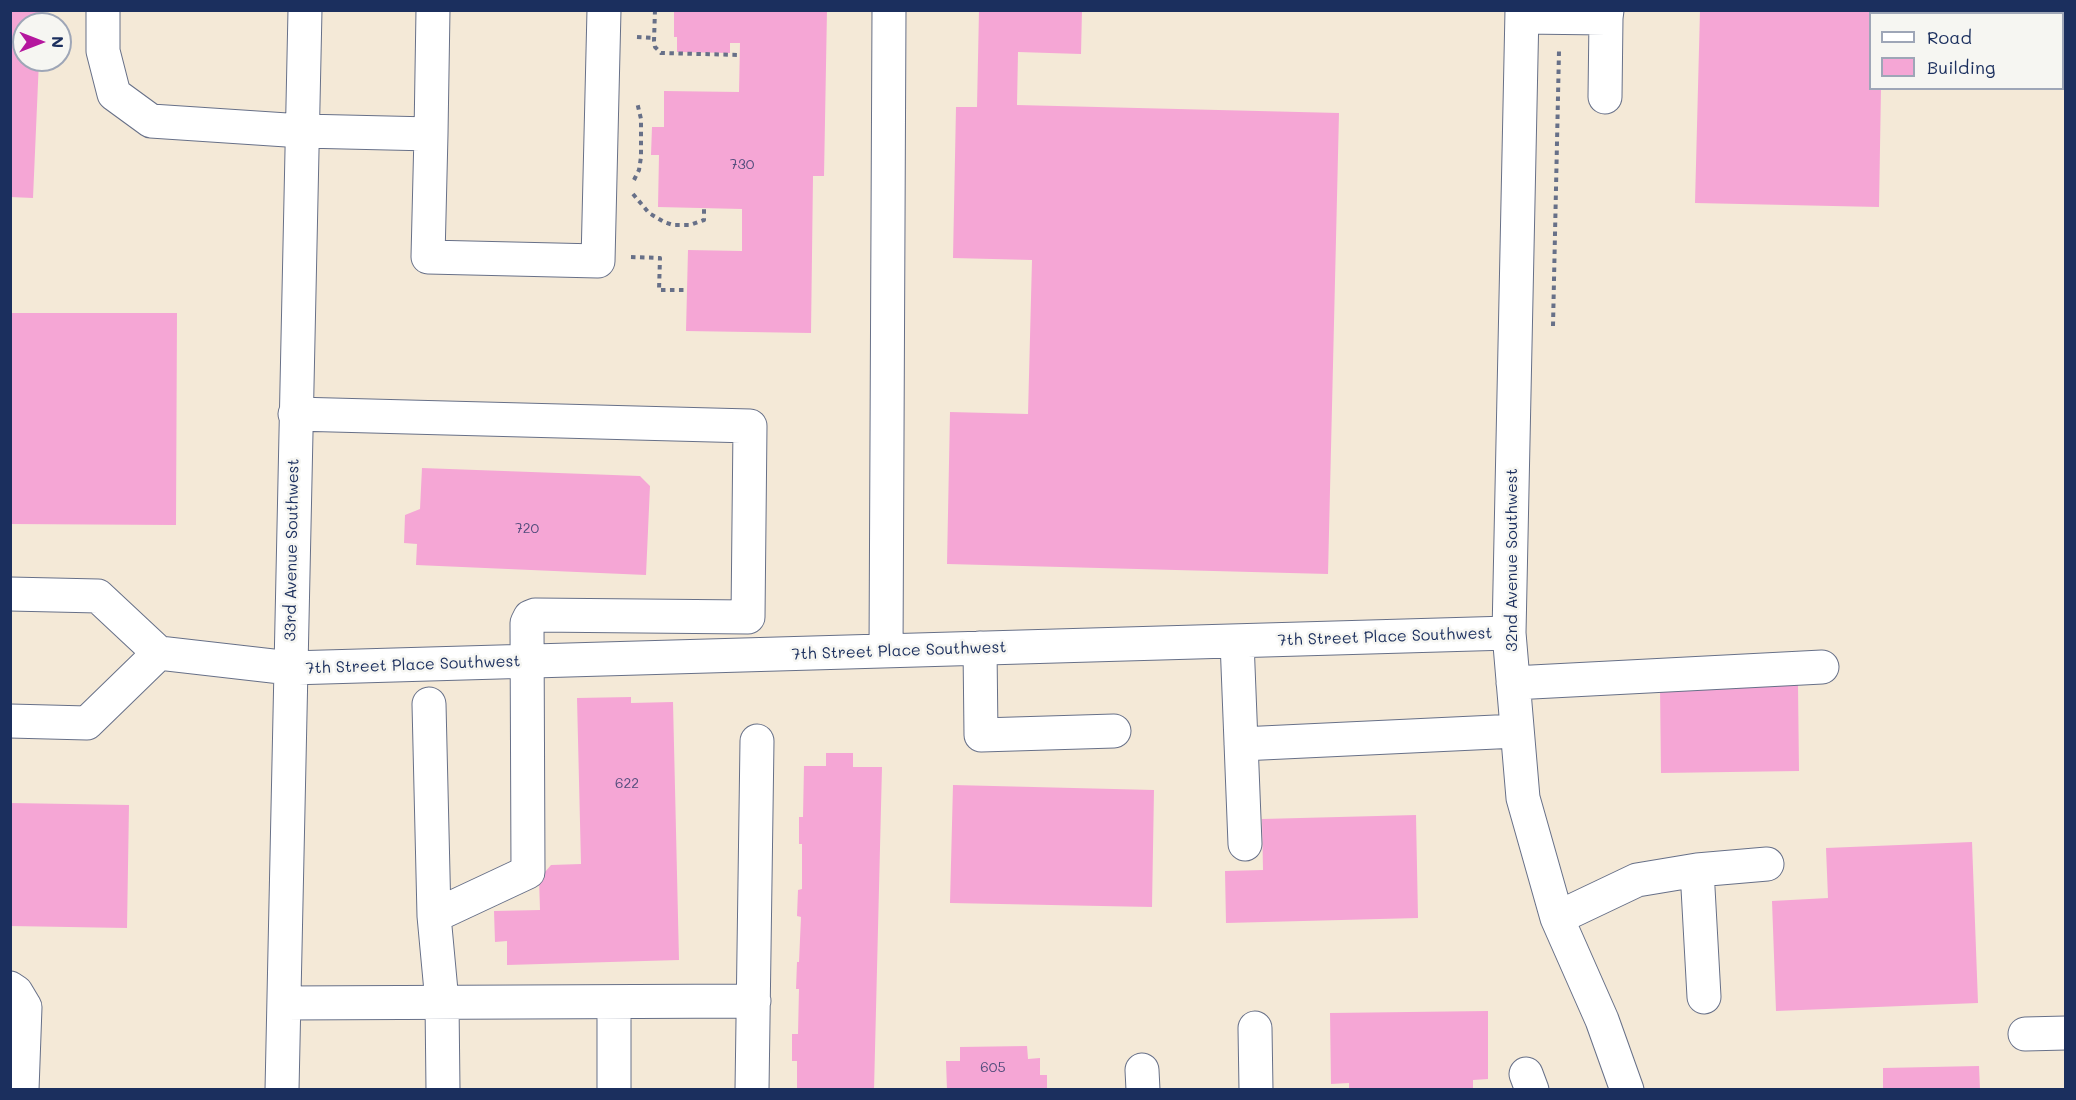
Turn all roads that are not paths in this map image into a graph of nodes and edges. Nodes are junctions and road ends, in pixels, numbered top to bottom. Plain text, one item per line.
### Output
1 (103, 10) edge
2 (304, 10) edge
3 (433, 10) edge
4 (604, 10) edge
5 (889, 10) edge
6 (1522, 14) edge
7 (1607, 14) edge
8 (1605, 97) dead end
9 (302, 131) junction
10 (431, 134) junction
11 (295, 414) junction
12 (10, 594) edge
13 (1509, 633) junction
14 (1238, 641) junction
15 (980, 648) junction
16 (886, 651) junction
17 (159, 652) junction
18 (528, 661) junction
19 (1822, 667) dead end
20 (290, 668) junction
21 (1513, 683) junction
22 (429, 704) dead end
23 (10, 722) edge
24 (1114, 731) dead end
25 (1517, 731) junction
26 (757, 741) dead end
27 (1241, 744) junction
28 (1245, 844) dead end
29 (1767, 864) dead end
30 (1697, 870) junction
31 (434, 915) junction
32 (1557, 918) junction
33 (10, 988) edge
34 (1704, 997) dead end
35 (754, 1001) junction
36 (442, 1002) junction
37 (614, 1002) junction
38 (284, 1003) junction
39 (1255, 1028) dead end
40 (2066, 1033) edge
41 (2025, 1034) dead end
42 (22, 1089) edge
43 (282, 1089) edge
44 (443, 1089) edge
45 (614, 1089) edge
46 (752, 1089) edge
47 (1256, 1089) edge
48 (1627, 1089) edge

1 - 9 street
2 - 9 street, 33rd Avenue Southwest
3 - 10 street
4 - 10 street
5 - 16 street
6 - 7 street
6 - 13 street, 32nd Avenue Southwest
7 - 8 street
9 - 10 street
9 - 11 street, 33rd Avenue Southwest
11 - 18 street
11 - 20 street, 33rd Avenue Southwest
12 - 17 street
13 - 14 street, 7th Street Place Southwest
13 - 21 street, 32nd Avenue Southwest
14 - 15 street, 7th Street Place Southwest
14 - 27 street
15 - 16 street, 7th Street Place Southwest
15 - 24 street
16 - 18 street, 7th Street Place Southwest
17 - 20 street, 7th Street Place Southwest
17 - 23 street
18 - 20 street, 7th Street Place Southwest
18 - 31 street
19 - 21 street
20 - 38 street, 33rd Avenue Southwest
21 - 25 street, 32nd Avenue Southwest
22 - 31 street
25 - 27 street
25 - 32 street, 32nd Avenue Southwest
26 - 35 street
27 - 28 street
29 - 30 street
30 - 32 street
30 - 34 street
31 - 36 street
32 - 48 street, 32nd Avenue Southwest
33 - 42 street
35 - 37 street
35 - 46 street
36 - 37 street
36 - 38 street
36 - 44 street
37 - 45 street
38 - 43 street, 33rd Avenue Southwest
39 - 47 street
40 - 41 street

